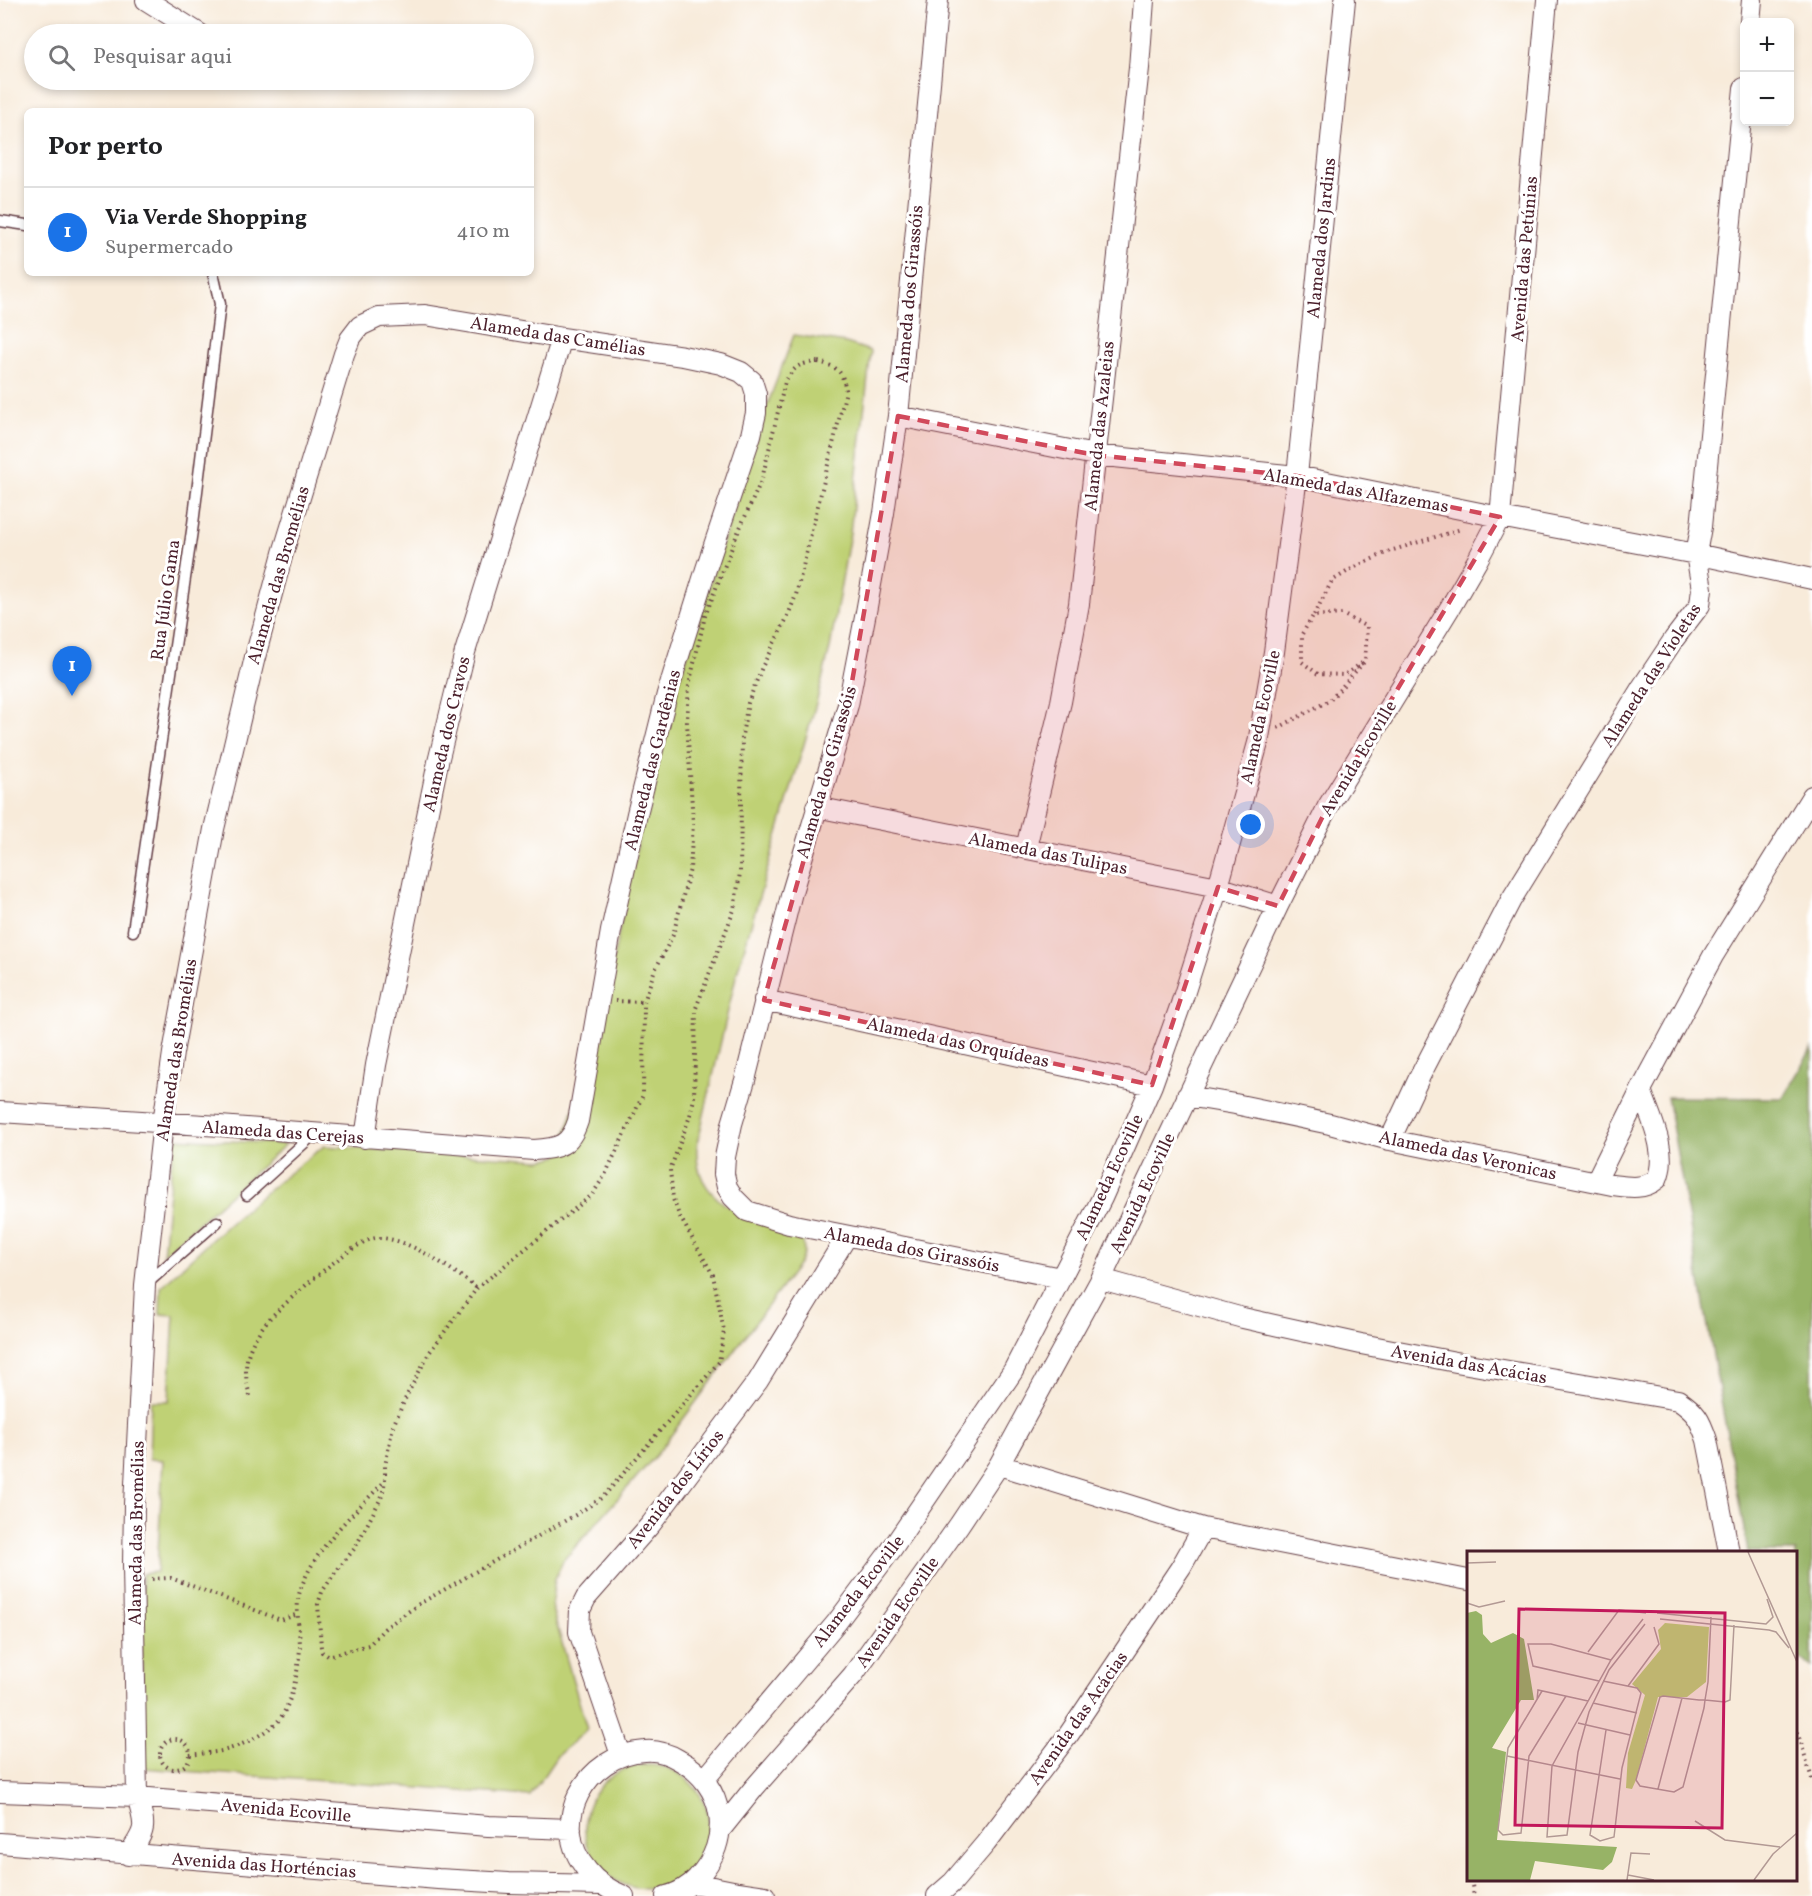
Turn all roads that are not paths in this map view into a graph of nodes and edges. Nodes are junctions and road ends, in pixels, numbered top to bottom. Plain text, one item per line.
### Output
1 (146, 0) edge
2 (938, 0) edge
3 (1144, 0) edge
4 (1344, 0) edge
5 (1547, 0) edge
6 (1752, 0) edge
7 (1750, 18) edge
8 (184, 24) edge
9 (1740, 126) edge
10 (0, 221) edge
11 (24, 225) edge
12 (214, 276) edge
13 (360, 326) joint
14 (562, 338) junction
15 (752, 381) joint
16 (898, 416) junction
17 (1095, 455) junction
18 (1297, 476) junction
19 (1500, 517) junction
20 (1695, 554) junction
21 (1812, 579) edge
22 (1812, 796) edge
23 (816, 807) junction
24 (1026, 848) junction
25 (1218, 887) junction
26 (1278, 906) junction
27 (133, 931) dead end
28 (764, 1000) junction
29 (1152, 1085) junction
30 (1641, 1090) junction
31 (1187, 1096) junction
32 (0, 1112) edge
33 (163, 1123) junction
34 (314, 1134) junction
35 (364, 1138) junction
36 (1390, 1140) junction
37 (565, 1144) joint
38 (1596, 1181) junction
39 (247, 1195) dead end
40 (217, 1222) dead end
41 (847, 1236) junction
42 (1061, 1278) junction
43 (1101, 1279) junction
44 (145, 1285) junction
45 (999, 1465) junction
46 (1203, 1528) junction
47 (1729, 1551) edge
48 (1467, 1580) edge
49 (621, 1755) junction
50 (704, 1780) junction
51 (0, 1792) edge
52 (137, 1797) junction
53 (571, 1829) junction
54 (721, 1829) junction
55 (0, 1843) edge
56 (128, 1854) junction
57 (693, 1883) junction
58 (601, 1885) junction
59 (624, 1896) edge
60 (666, 1896) edge
61 (765, 1896) edge
62 (937, 1896) edge

1 - 8 street
2 - 16 street, Alameda dos Girassóis
3 - 17 street, Alameda das Azaleias
4 - 18 street, Alameda dos Jardins
5 - 19 street, Avenida das Petúnias
6 - 7 street
9 - 20 street, Alameda das Violetas
10 - 11 lane
12 - 27 lane, Rua Júlio Gama
13 - 14 street, Alameda das Camélias
13 - 33 street, Alameda das Bromélias
14 - 15 street, Alameda das Camélias
14 - 35 street, Alameda dos Cravos
15 - 37 street, Alameda das Gardênias
16 - 17 street, Alameda das Alfazemas
16 - 23 street, Alameda dos Girassóis
17 - 18 street, Alameda das Alfazemas
17 - 24 street, Alameda das Azaleias
18 - 19 street, Alameda das Alfazemas
18 - 25 street, Alameda Ecoville
19 - 20 street, Alameda das Alfazemas
19 - 26 street, Avenida Ecoville
20 - 21 street, Alameda das Alfazemas
20 - 36 street, Alameda das Violetas
22 - 30 street
23 - 24 street, Alameda das Tulipas
23 - 28 street, Alameda dos Girassóis
24 - 25 street, Alameda das Tulipas
25 - 26 street, Alameda das Tulipas
25 - 29 street, Alameda Ecoville
26 - 31 street, Avenida Ecoville
28 - 29 street, Alameda das Orquídeas
28 - 41 street, Alameda dos Girassóis
29 - 42 street, Alameda Ecoville
30 - 38 street
30 - 38 street, Alameda das Veronicas
31 - 36 street, Alameda das Veronicas
31 - 43 street, Avenida Ecoville
32 - 33 street, Alameda das Cerejas
33 - 34 street, Alameda das Cerejas
33 - 44 street, Alameda das Bromélias
34 - 35 street, Alameda das Cerejas
34 - 39 lane
35 - 37 street, Alameda das Cerejas
36 - 38 street, Alameda das Veronicas
40 - 44 lane
41 - 42 street, Alameda dos Girassóis
41 - 49 street, Avenida dos Lírios
42 - 50 street, Alameda Ecoville
43 - 45 street, Avenida Ecoville
43 - 47 street, Avenida das Acácias
44 - 52 street, Alameda das Bromélias
45 - 46 street
45 - 54 street, Avenida Ecoville
46 - 48 street
46 - 62 street, Avenida das Acácias
49 - 50 street, Avenida das Horténcias
49 - 53 street, Avenida das Horténcias
50 - 54 street, Avenida das Horténcias
51 - 52 street, Avenida Ecoville
52 - 53 street, Avenida Ecoville
52 - 56 street, Alameda das Bromélias
53 - 58 street, Avenida das Horténcias
54 - 57 street, Avenida das Horténcias
55 - 56 street, Avenida das Horténcias
56 - 58 street, Avenida das Horténcias
57 - 60 street, Avenida das Horténcias
57 - 61 street
58 - 59 street, Avenida das Horténcias

